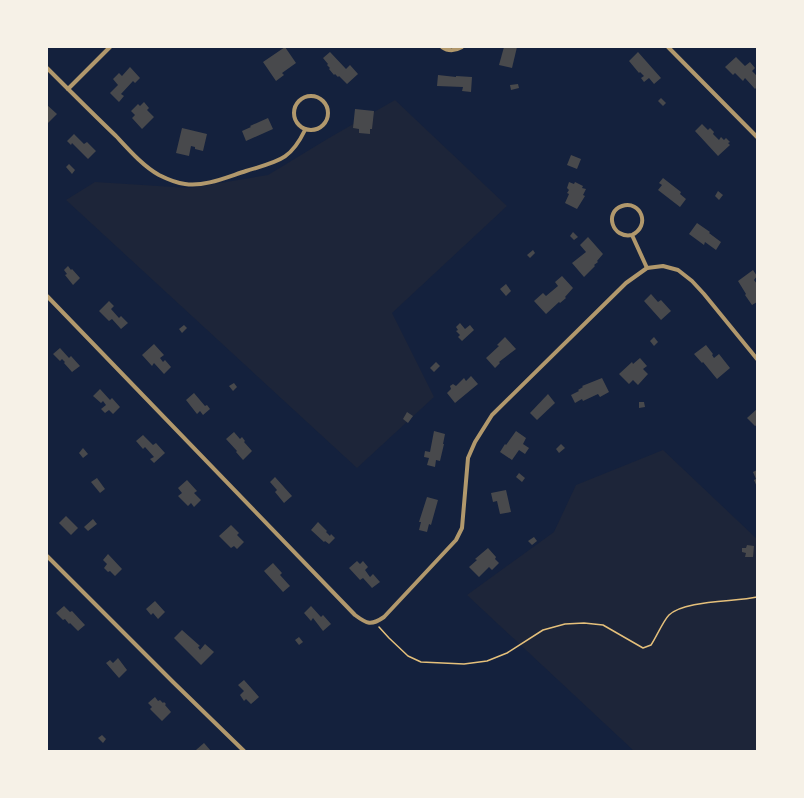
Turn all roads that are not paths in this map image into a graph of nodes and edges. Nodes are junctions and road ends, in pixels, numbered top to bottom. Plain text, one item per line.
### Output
1 (110, 47) edge
2 (442, 47) edge
3 (462, 47) edge
4 (668, 47) edge
5 (47, 68) edge
6 (68, 89) junction
7 (305, 130) junction
8 (757, 137) edge
9 (632, 234) junction
10 (647, 268) junction
11 (47, 296) edge
12 (757, 359) edge
13 (47, 556) edge
14 (244, 751) edge

1 - 6 street
2 - 3 street
4 - 8 street
5 - 6 street
6 - 7 street
7 - 7 street
9 - 9 street
9 - 10 street
10 - 11 street
10 - 12 street
13 - 14 street

